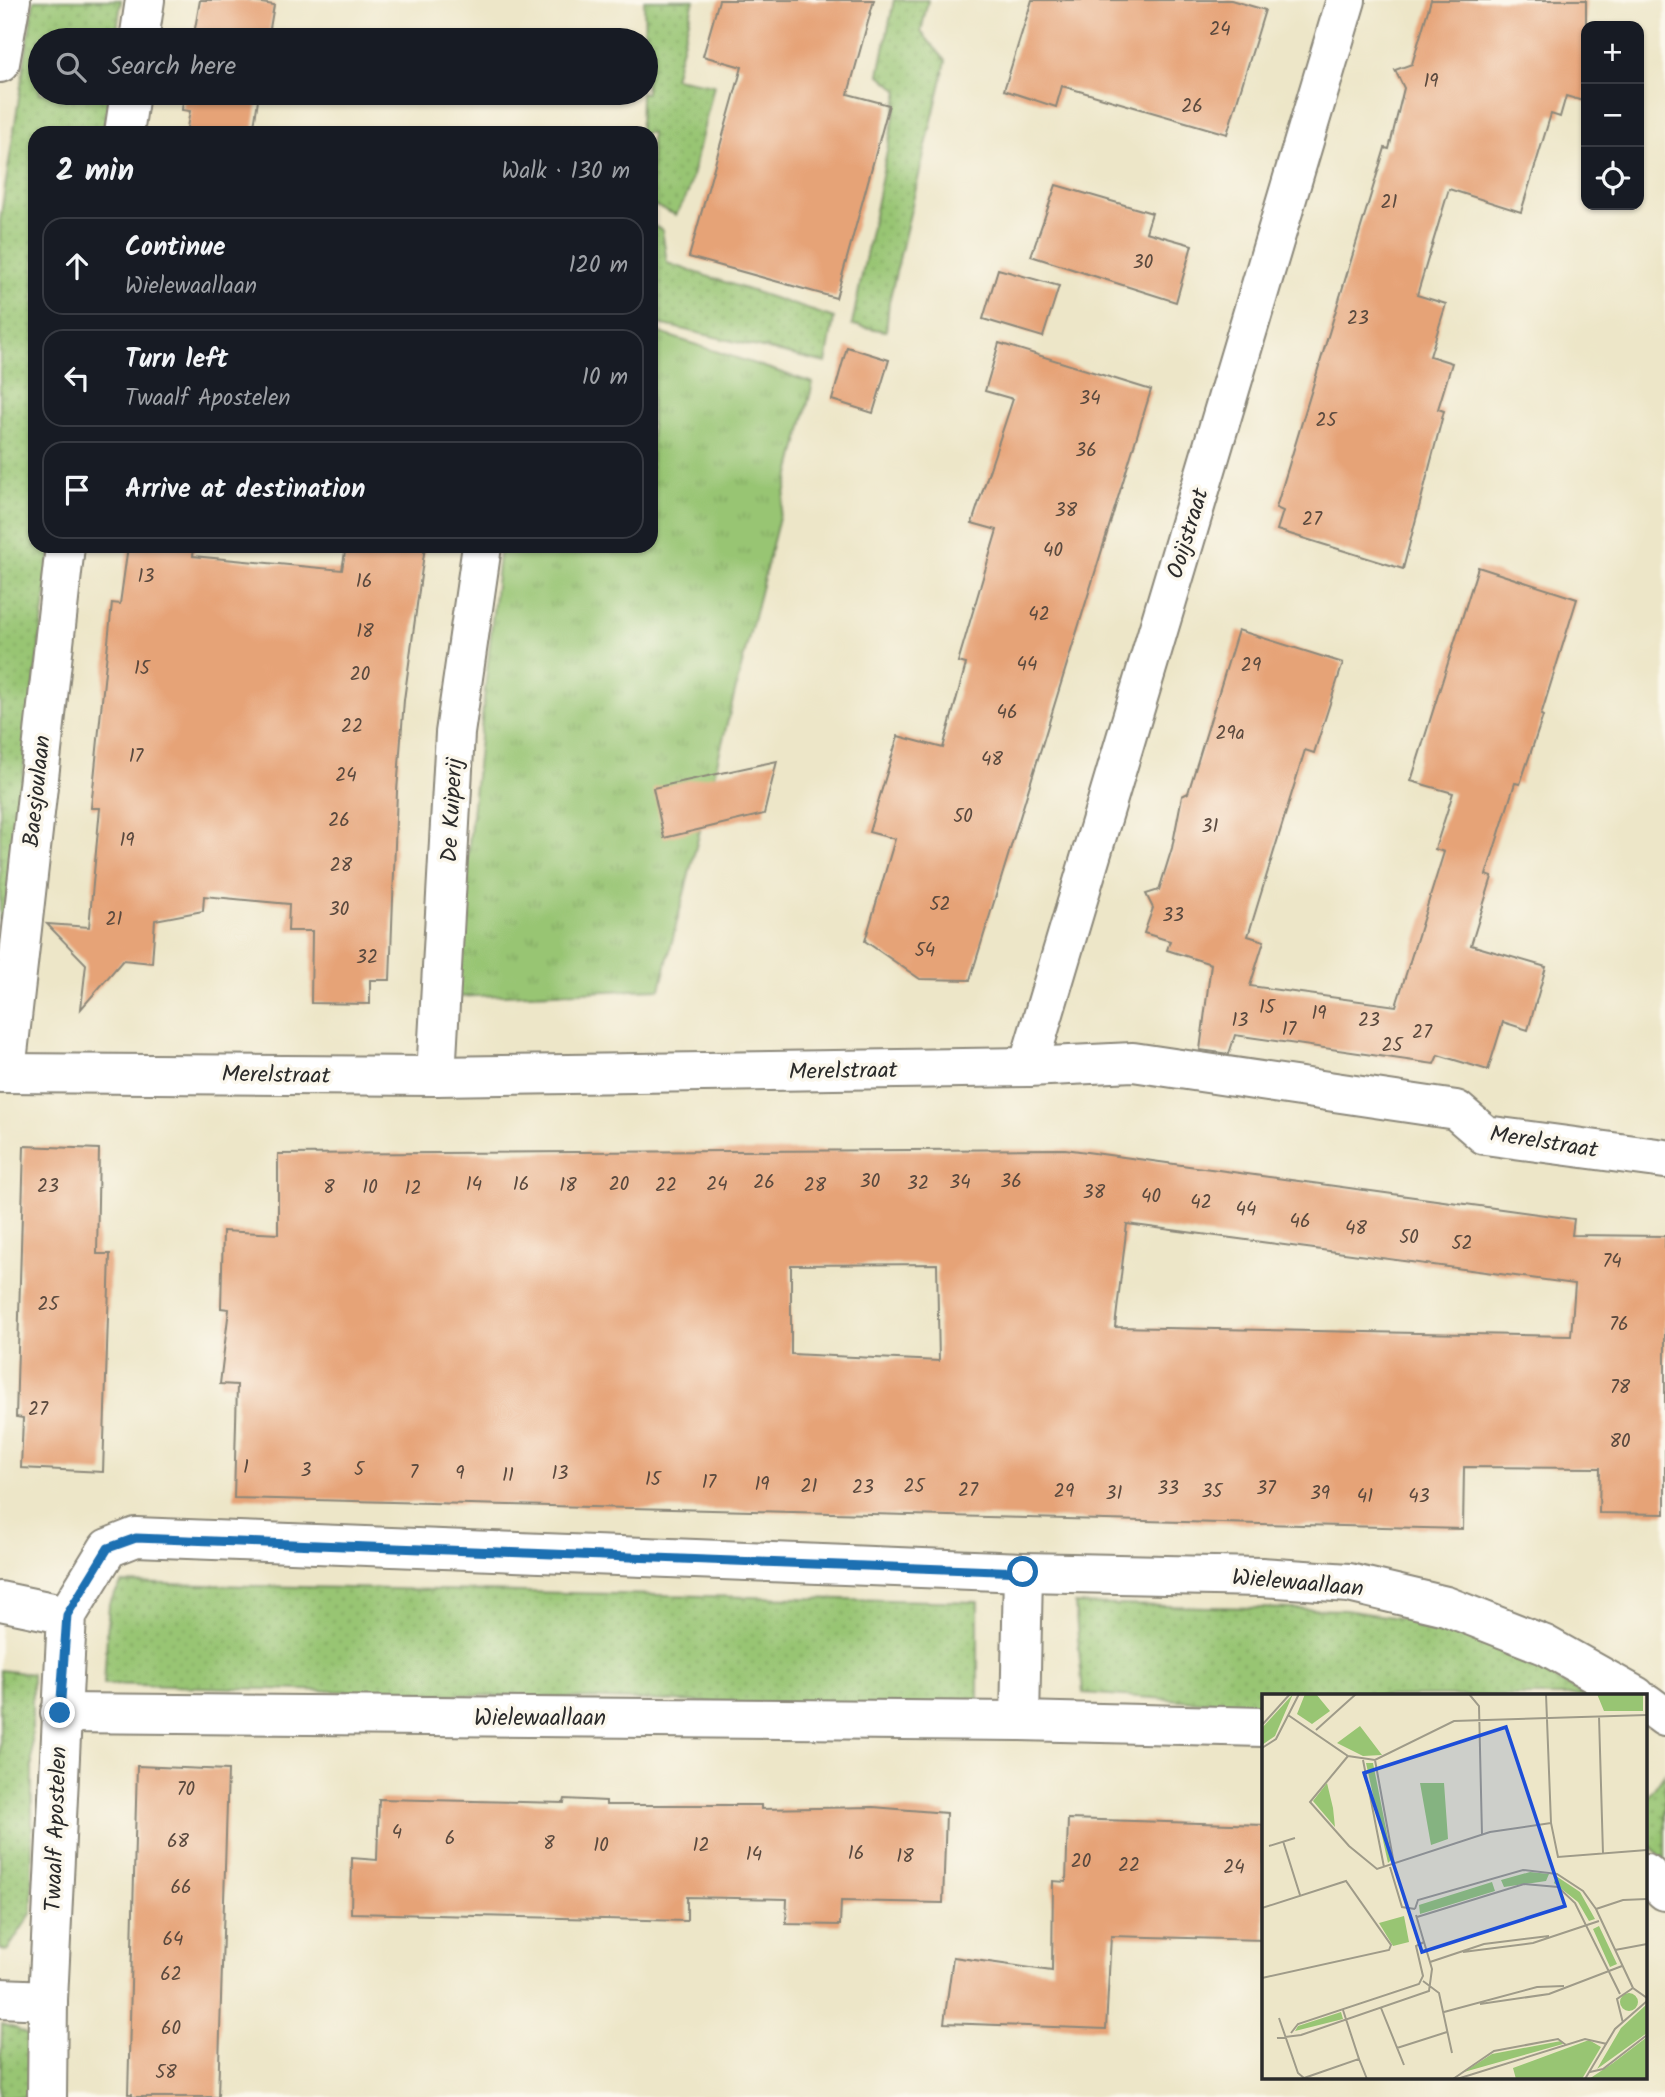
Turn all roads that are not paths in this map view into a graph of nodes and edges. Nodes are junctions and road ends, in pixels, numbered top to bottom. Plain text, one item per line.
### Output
1 (11, 0) edge
2 (145, 0) edge
3 (1346, 0) edge
4 (141, 28) edge
5 (0, 63) edge
6 (128, 105) edge
7 (125, 126) edge
8 (64, 553) edge
9 (481, 553) edge
10 (1028, 1067) junction
11 (3, 1072) edge
12 (436, 1076) junction
13 (1665, 1159) edge
14 (1023, 1572) junction
15 (0, 1601) edge
16 (67, 1615) junction
17 (1631, 1694) edge
18 (1648, 1704) edge
19 (60, 1713) junction
20 (1665, 1717) edge
21 (1020, 1721) junction
22 (1262, 1727) edge
23 (1648, 1875) edge
24 (1665, 1891) edge
25 (0, 1998) edge
26 (48, 2000) junction
27 (47, 2097) edge

1 - 5 street
2 - 4 street
3 - 10 street, Ooijstraat
6 - 7 street
8 - 11 street, Baesjoulaan
9 - 12 street, De Kuiperij
10 - 12 street, Merelstraat
10 - 13 street, Merelstraat
11 - 12 street, Merelstraat
14 - 16 street, Wielewaallaan
14 - 17 street, Wielewaallaan
14 - 21 street
15 - 16 street
16 - 19 street, Twaalf Apostelen
18 - 20 street
19 - 21 street, Wielewaallaan
19 - 26 street, Twaalf Apostelen
21 - 22 street, Wielewaallaan
23 - 24 street
25 - 26 street
26 - 27 street, Twaalf Apostelen

